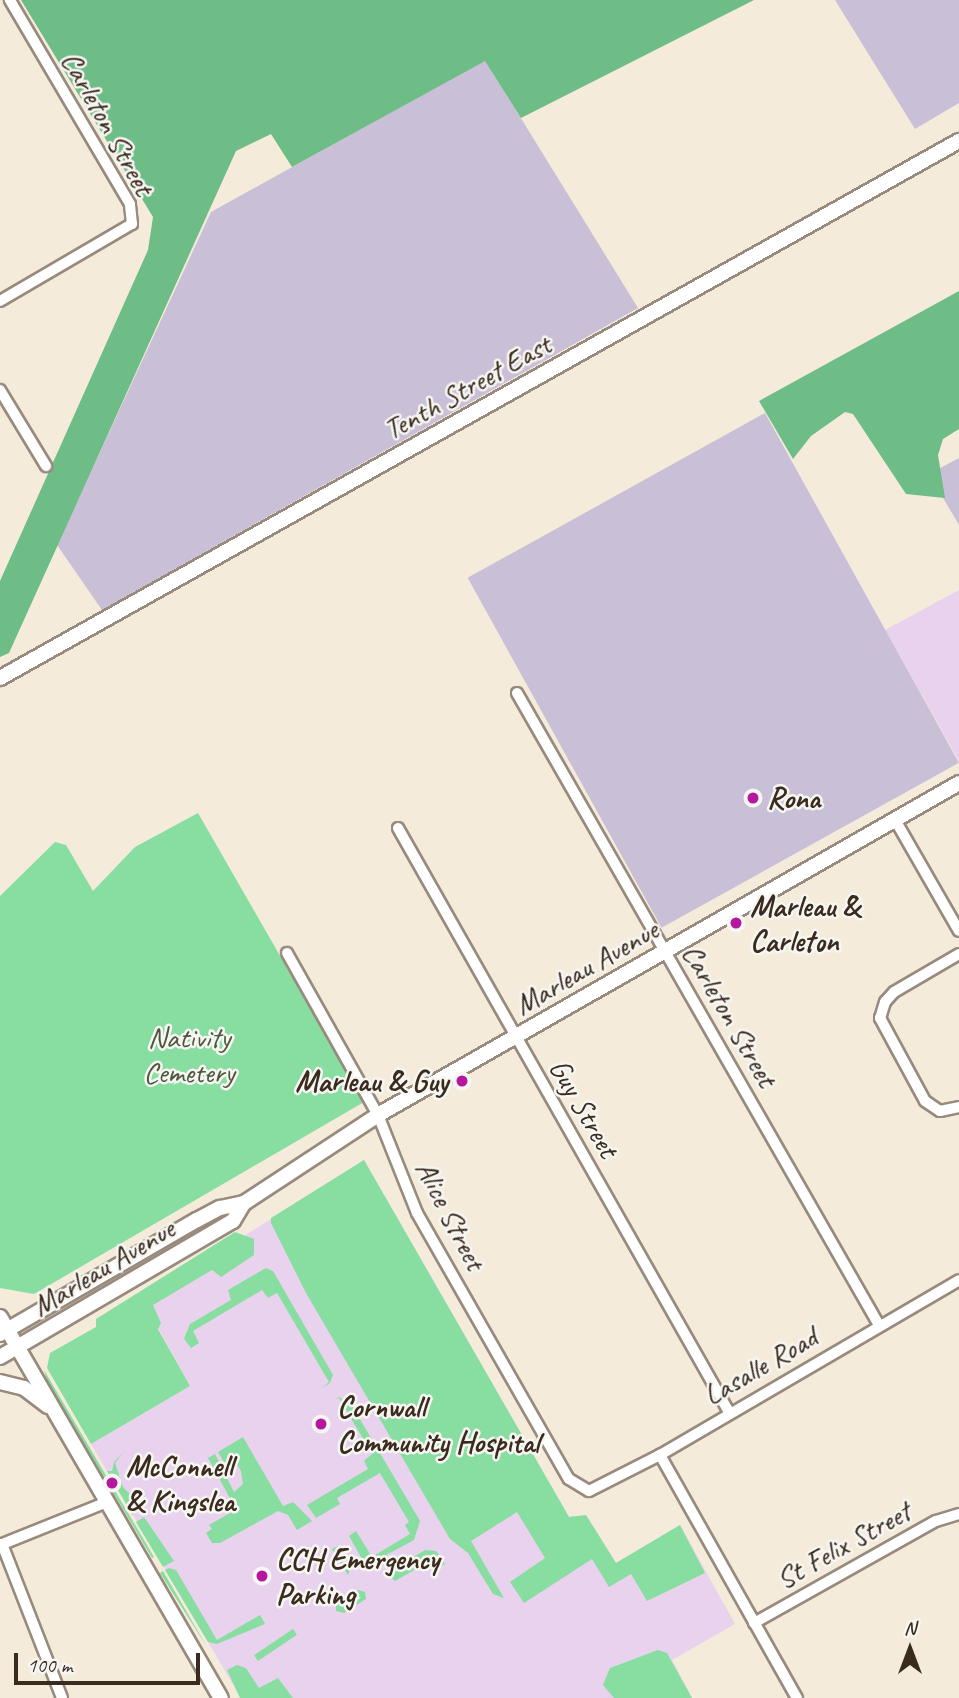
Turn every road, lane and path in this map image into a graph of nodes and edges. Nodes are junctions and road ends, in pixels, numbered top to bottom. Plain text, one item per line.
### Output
1 (10, 0) edge
2 (959, 141) edge
3 (0, 301) edge
4 (0, 390) edge
5 (46, 466) dead end
6 (0, 678) edge
7 (517, 693) dead end
8 (959, 783) edge
9 (894, 818) junction
10 (398, 828) dead end
11 (959, 930) edge
12 (666, 951) junction
13 (287, 953) dead end
14 (959, 954) edge
15 (515, 1038) junction
16 (959, 1107) edge
17 (378, 1115) junction
18 (244, 1203) junction
19 (959, 1280) edge
20 (879, 1325) junction
21 (2, 1327) edge
22 (18, 1347) junction
23 (0, 1357) edge
24 (0, 1382) edge
25 (50, 1407) junction
26 (729, 1412) junction
27 (660, 1455) junction
28 (585, 1488) joint
29 (107, 1502) junction
30 (959, 1514) edge
31 (1, 1545) edge
32 (754, 1623) junction
33 (62, 1698) edge
34 (221, 1698) edge
35 (797, 1698) edge

1 - 3 street, Carleton Street
2 - 6 main road, Tenth Street East
4 - 5 street
7 - 12 street, Carleton Street
8 - 9 main road, Marleau Avenue
9 - 11 street
9 - 12 main road, Marleau Avenue
10 - 15 street, Guy Street
12 - 15 main road, Marleau Avenue
12 - 20 street, Carleton Street
13 - 17 street, Alice Street
14 - 16 street
15 - 17 main road, Marleau Avenue
15 - 26 street, Guy Street
17 - 18 main road, Marleau Avenue
17 - 28 street, Alice Street
18 - 21 main road, Marleau Avenue
18 - 22 main road, Marleau Avenue
19 - 20 street, Lasalle Road
20 - 26 street, Lasalle Road
21 - 22 main road
22 - 23 main road, Marleau Avenue
22 - 25 main road
24 - 25 main road
25 - 29 main road
26 - 27 street, Lasalle Road
27 - 28 street, Lasalle Road
27 - 32 street
29 - 31 street
29 - 34 main road
30 - 32 street, St Felix Street
31 - 33 street
32 - 35 street

